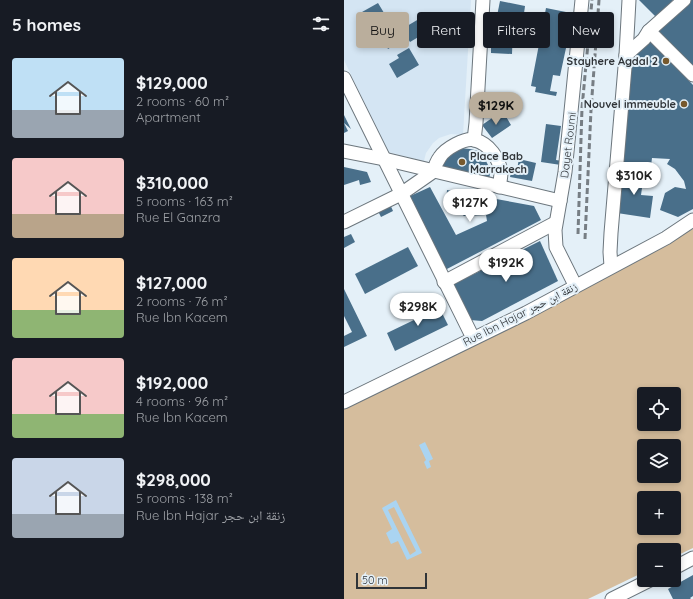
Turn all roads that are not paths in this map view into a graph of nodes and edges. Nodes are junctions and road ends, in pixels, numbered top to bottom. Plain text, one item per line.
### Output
1 (483, 0) edge
2 (582, 0) edge
3 (629, 0) edge
4 (684, 0) edge
5 (649, 31) junction
6 (626, 55) junction
7 (693, 75) edge
8 (344, 78) edge
9 (474, 140) junction
10 (344, 151) edge
11 (384, 159) junction
12 (434, 171) junction
13 (499, 187) junction
14 (401, 194) junction
15 (560, 201) junction
16 (693, 220) edge
17 (344, 222) edge
18 (555, 223) junction
19 (611, 266) junction
20 (444, 282) junction
21 (575, 286) junction
22 (473, 338) junction
23 (344, 402) edge
24 (693, 558) edge
25 (681, 564) edge
26 (637, 587) edge
27 (613, 599) edge

1 - 9 street
2 - 15 street, Dayet Roumi
3 - 6 street
4 - 5 street
5 - 6 street
5 - 7 street
6 - 19 street
8 - 11 street
9 - 12 street
9 - 13 street
10 - 11 street
11 - 12 street
11 - 14 street
12 - 13 street
12 - 14 street
13 - 15 street
14 - 17 street
14 - 20 street
15 - 18 street, Dayet Roumi
16 - 19 street, Rue Ibn Hajar زنقة ابن حجر
18 - 20 street
18 - 21 street, Dayet Roumi
19 - 21 street, Rue Ibn Hajar زنقة ابن حجر
20 - 22 street
21 - 22 street, Rue Ibn Hajar زنقة ابن حجر
22 - 23 street, Rue Ibn Hajar زنقة ابن حجر
24 - 25 street
26 - 27 street

